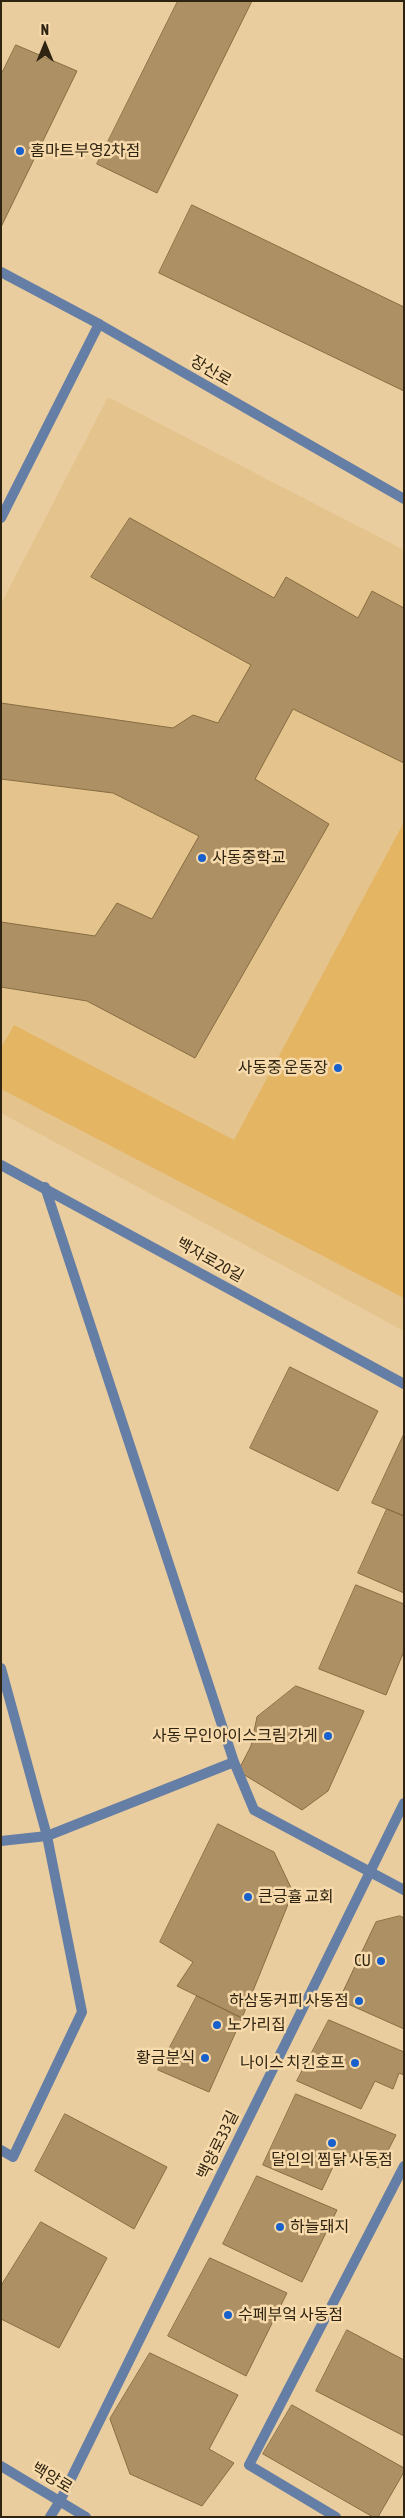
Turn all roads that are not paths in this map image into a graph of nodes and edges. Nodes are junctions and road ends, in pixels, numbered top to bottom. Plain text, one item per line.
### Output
1 (1, 272) edge
2 (99, 324) junction
3 (404, 499) edge
4 (1, 518) edge
5 (1, 1165) edge
6 (45, 1187) junction
7 (404, 1384) edge
8 (1, 1668) edge
9 (234, 1762) junction
10 (404, 1803) edge
11 (47, 1836) junction
12 (1, 1841) edge
13 (370, 1872) junction
14 (404, 1890) edge
15 (1, 2150) edge
16 (404, 2166) edge
17 (1, 2466) edge
18 (60, 2501) junction
19 (50, 2517) edge
20 (86, 2517) edge
21 (336, 2517) edge

1 - 2 street, 장산로
2 - 3 street, 장산로
2 - 4 street
5 - 6 street, 백자로20길
6 - 7 street, 백자로20길
6 - 9 street
8 - 11 street
9 - 11 street
9 - 13 street
10 - 13 street, 백양로33길
11 - 12 street
11 - 15 street
13 - 14 street
13 - 18 street, 백양로33길
16 - 21 street
17 - 18 street, 백양로
18 - 19 street, 백양로33길
18 - 20 street, 백양로

